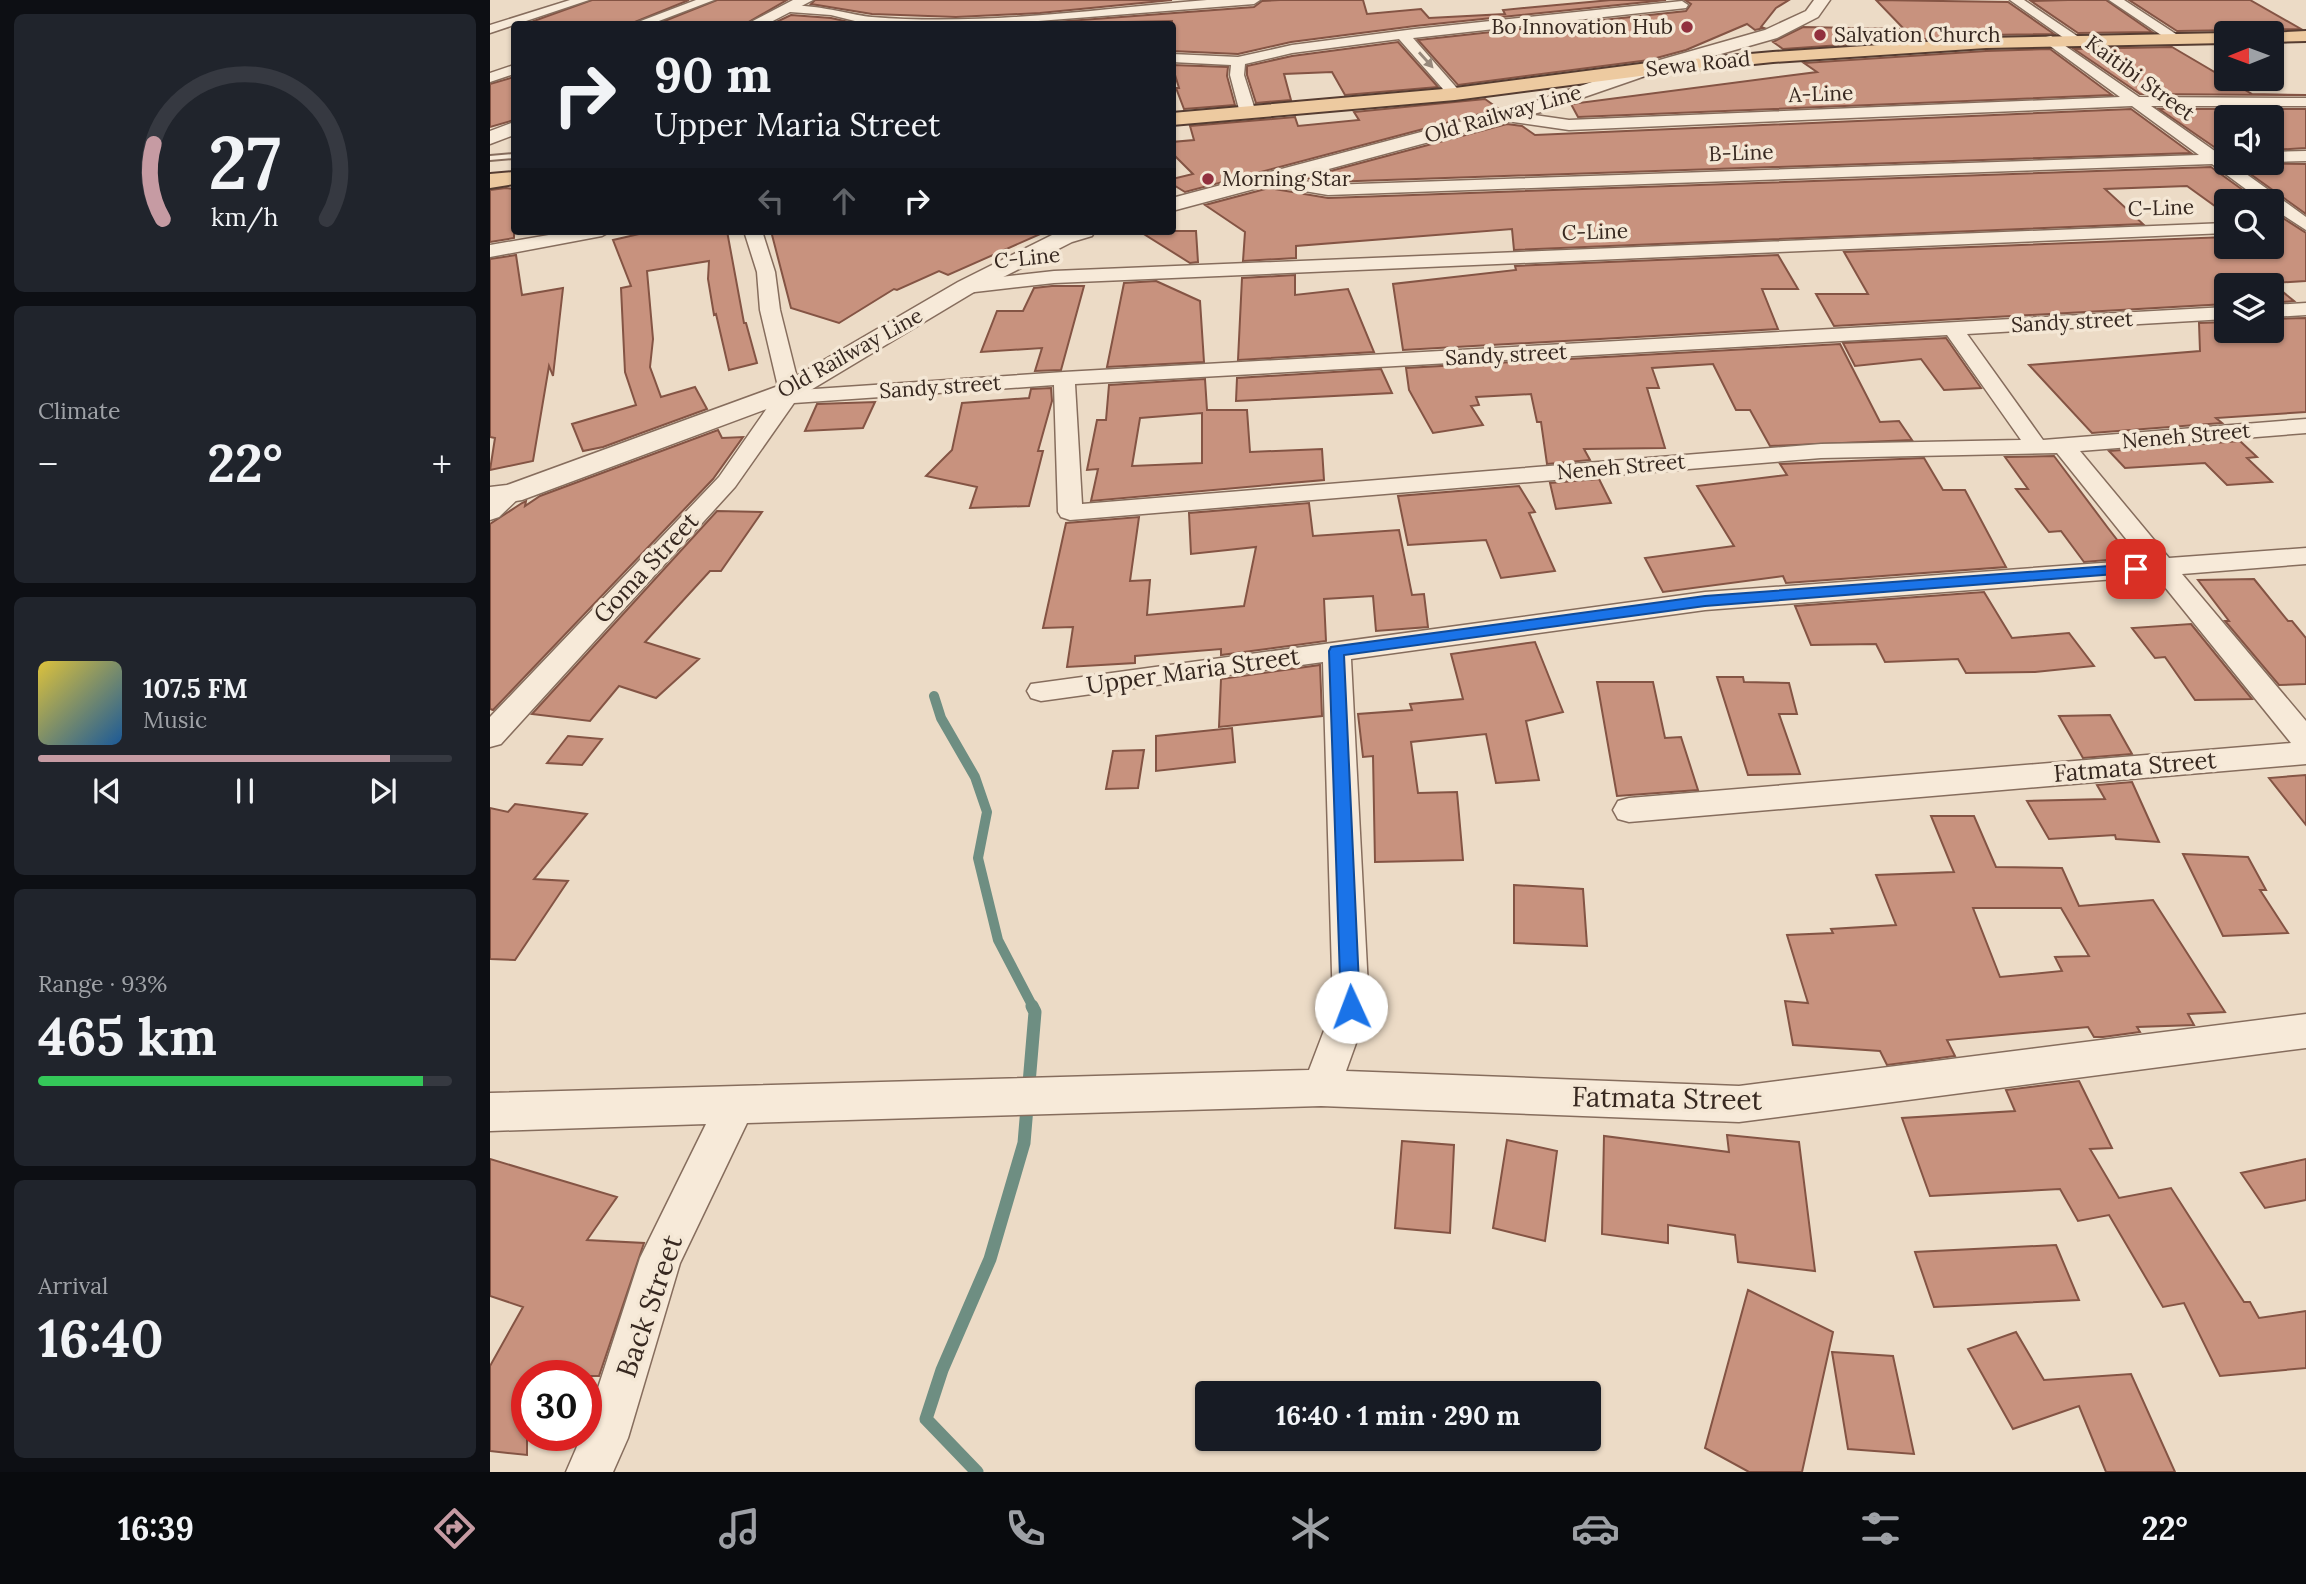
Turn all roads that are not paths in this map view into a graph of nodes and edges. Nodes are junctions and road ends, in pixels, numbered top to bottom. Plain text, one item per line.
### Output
1 (583, 0) edge
2 (708, 0) edge
3 (1254, 0) edge
4 (1822, 0) edge
5 (2016, 0) edge
6 (2115, 0) edge
7 (797, 4) edge
8 (1682, 5) dead end
9 (1072, 20) edge
10 (516, 21) edge
11 (648, 21) edge
12 (761, 21) edge
13 (861, 21) edge
14 (1042, 21) edge
15 (511, 22) edge
16 (490, 29) edge
17 (1415, 33) junction
18 (2284, 37) edge
19 (2306, 37) edge
20 (2175, 38) junction
21 (2214, 38) edge
22 (2051, 40) junction
23 (2076, 40) junction
24 (1176, 58) edge
25 (1238, 61) junction
26 (1648, 69) junction
27 (511, 70) edge
28 (490, 78) edge
29 (1455, 93) junction
30 (2137, 101) junction
31 (2306, 102) edge
32 (1248, 113) junction
33 (1506, 116) junction
34 (1176, 119) edge
35 (511, 129) edge
36 (490, 138) edge
37 (2214, 154) edge
38 (511, 156) edge
39 (2306, 156) edge
40 (2284, 157) edge
41 (490, 158) edge
42 (2214, 159) edge
43 (2242, 175) edge
44 (511, 178) edge
45 (1268, 180) junction
46 (490, 181) edge
47 (1176, 204) edge
48 (2306, 225) edge
49 (2284, 226) edge
50 (2214, 229) edge
51 (580, 235) edge
52 (754, 235) edge
53 (1071, 235) edge
54 (490, 251) edge
55 (966, 287) junction
56 (2306, 309) edge
57 (2284, 310) edge
58 (2214, 314) edge
59 (1953, 329) junction
60 (1064, 378) junction
61 (788, 394) junction
62 (2306, 426) edge
63 (2050, 446) junction
64 (500, 495) edge
65 (490, 512) edge
66 (2306, 556) edge
67 (2164, 567) junction
68 (1337, 651) junction
69 (1041, 691) dead end
70 (490, 736) edge
71 (2306, 741) edge
72 (2306, 753) edge
73 (1629, 810) dead end
74 (2306, 1031) edge
75 (1321, 1088) junction
76 (735, 1105) junction
77 (490, 1112) edge
78 (589, 1472) edge

1 - 10 street
2 - 11 street
3 - 9 street
4 - 26 street, Old Railway Line
5 - 23 street
6 - 20 street
7 - 12 street
7 - 13 street
8 - 17 street
9 - 14 street
15 - 16 street
17 - 25 street
17 -> 29 street
18 - 19 main road
20 - 21 main road, Sewa Road
20 - 23 main road, Sewa Road
22 - 23 main road, Sewa Road
22 - 26 main road, Sewa Road
22 - 30 street, Kaitibi Street
24 - 25 street
25 - 32 street
26 - 29 main road, Sewa Road
26 - 33 street, Old Railway Line
27 - 28 street
29 - 32 main road, Sewa Road
30 - 31 street
30 - 33 street, A-Line
30 - 37 street, Kaitibi Street
32 - 34 main road, Sewa Road
33 - 45 street, Old Railway Line
35 - 36 street
38 - 41 lane
39 - 40 street
42 - 45 street, B-Line
43 - 48 street, Kaitibi Street
44 - 46 main road
45 - 47 street, Old Railway Line
48 - 49 street
50 - 55 street, C-Line
51 - 54 street
52 - 61 street
53 - 55 street, Old Railway Line
55 - 61 street, Old Railway Line
56 - 57 street
58 - 59 street, Sandy street
59 - 60 street, Sandy street
59 - 63 street
60 - 61 street, Sandy street
60 - 63 street, Neneh Street
61 - 64 street, Old Railway Line
61 - 70 street, Goma Street
62 - 63 street, Neneh Street
63 - 67 street
64 - 65 street
66 - 67 street, Upper Maria Street
67 - 68 street, Upper Maria Street
67 - 71 street
68 - 69 street, Upper Maria Street
68 - 75 street
72 - 73 street, Fatmata Street
74 - 75 street, Fatmata Street
75 - 76 street, Fatmata Street
76 - 77 street, Fatmata Street
76 - 78 street, Back Street

